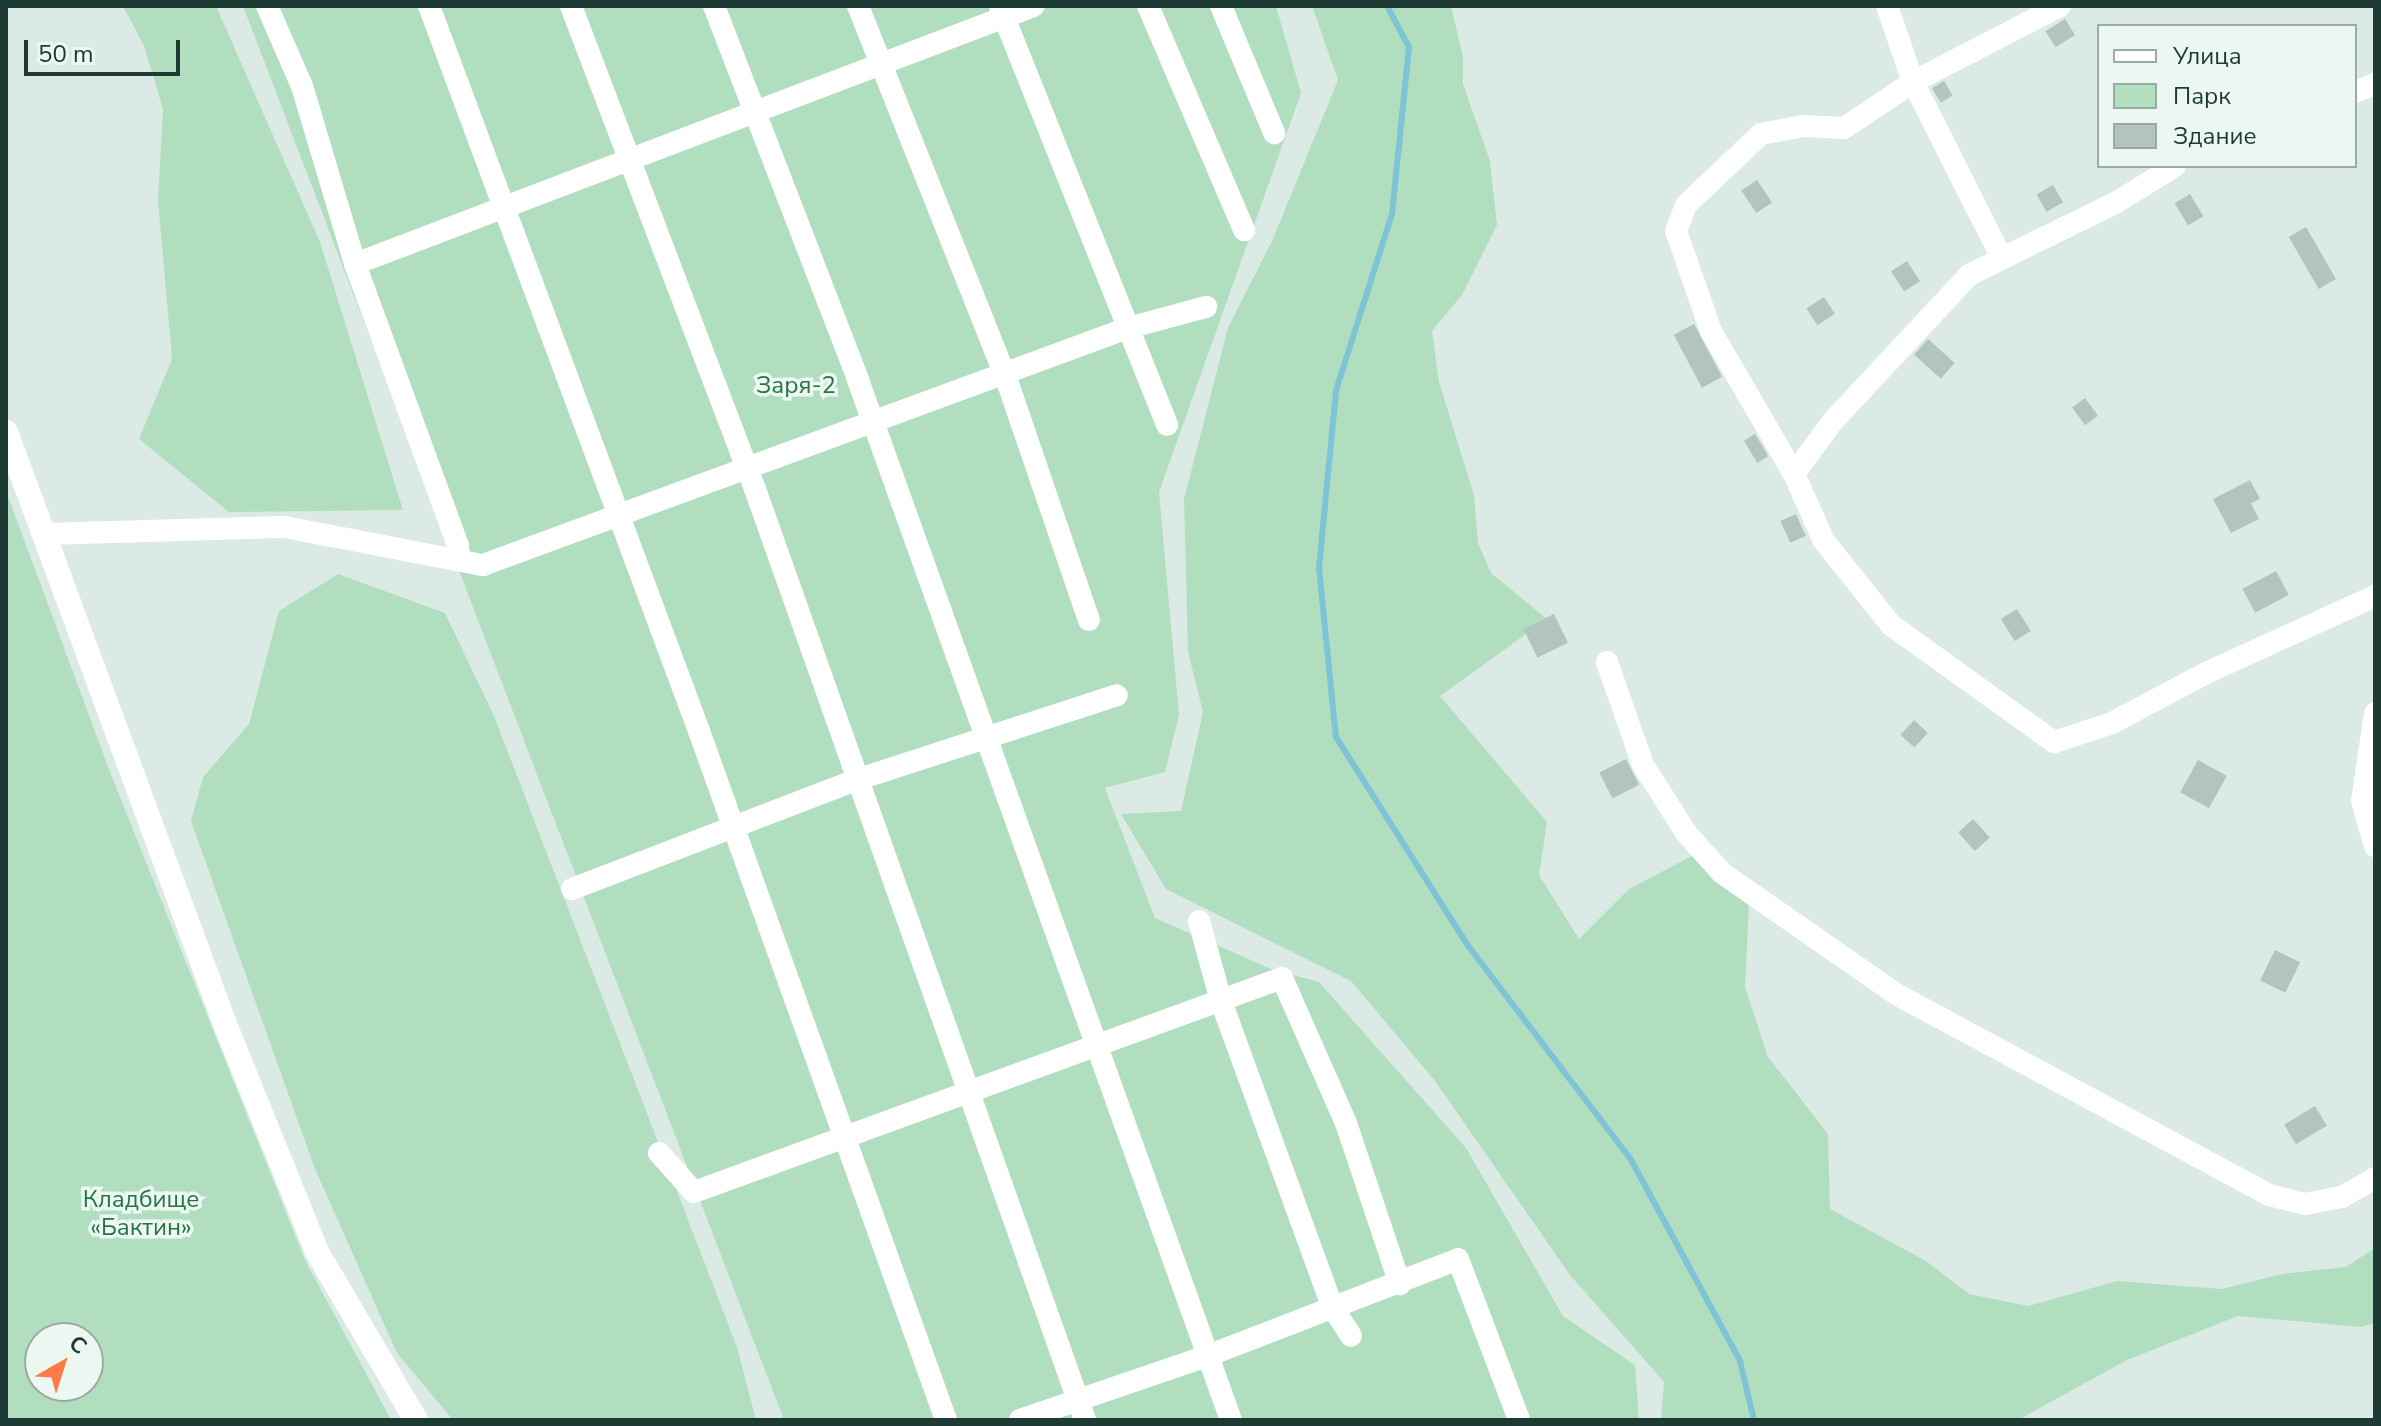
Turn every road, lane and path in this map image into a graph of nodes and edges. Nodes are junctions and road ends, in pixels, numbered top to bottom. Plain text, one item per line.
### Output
1 (267, 6) edge
2 (429, 6) edge
3 (571, 6) edge
4 (714, 6) edge
5 (858, 6) edge
6 (1034, 6) edge
7 (1148, 6) edge
8 (1221, 6) edge
9 (1887, 6) edge
10 (2060, 6) edge
11 (1002, 12) edge
12 (880, 66) junction
13 (1913, 82) junction
14 (753, 110) junction
15 (1274, 133) dead end
16 (630, 162) junction
17 (2172, 168) edge
18 (504, 206) junction
19 (1244, 230) dead end
20 (2002, 258) junction
21 (355, 264) junction
22 (1206, 307) dead end
23 (1128, 328) junction
24 (1004, 372) junction
25 (872, 421) junction
26 (1167, 425) dead end
27 (6, 432) edge
28 (748, 470) junction
29 (1794, 474) junction
30 (617, 517) junction
31 (45, 534) junction
32 (459, 560) junction
33 (2375, 596) edge
34 (1089, 620) dead end
35 (1607, 662) dead end
36 (1117, 695) dead end
37 (2375, 713) edge
38 (985, 741) junction
39 (859, 779) junction
40 (731, 828) junction
41 (2375, 846) edge
42 (572, 889) dead end
43 (1199, 921) dead end
44 (1221, 1001) junction
45 (1094, 1045) junction
46 (971, 1090) junction
47 (841, 1136) junction
48 (659, 1153) dead end
49 (2375, 1178) edge
50 (1400, 1284) junction
51 (1333, 1308) junction
52 (1351, 1336) dead end
53 (1207, 1356) junction
54 (1081, 1410) edge
55 (416, 1420) edge
56 (946, 1420) edge
57 (1020, 1420) edge
58 (1231, 1420) edge
59 (1519, 1420) edge

1 - 21 street
2 - 18 street
3 - 16 street
4 - 14 street
5 - 12 street
6 - 11 street
7 - 19 street
8 - 15 street
9 - 13 street
10 - 13 street
11 - 12 street
11 - 23 street
12 - 14 street
12 - 24 street
13 - 20 street
13 - 29 street
14 - 16 street
14 - 25 street
16 - 18 street
16 - 28 street
17 - 20 street
18 - 21 street
18 - 30 street
20 - 29 street
21 - 32 street
22 - 23 street
23 - 24 street
23 - 26 street
24 - 25 street
24 - 34 street
25 - 28 street
25 - 38 street
27 - 31 street
28 - 30 street
28 - 39 street
29 - 33 street
30 - 32 street
30 - 40 street
31 - 32 street
31 - 55 street
35 - 49 street
36 - 38 street
37 - 41 street
38 - 39 street
38 - 45 street
39 - 40 street
39 - 46 street
40 - 42 street
40 - 47 street
43 - 44 street
44 - 45 street
44 - 50 street
44 - 51 street
45 - 46 street
45 - 53 street
46 - 47 street
46 - 54 street
47 - 48 street
47 - 56 street
50 - 51 street
50 - 59 street
51 - 52 street
51 - 53 street
53 - 54 street
53 - 58 street
54 - 57 street

